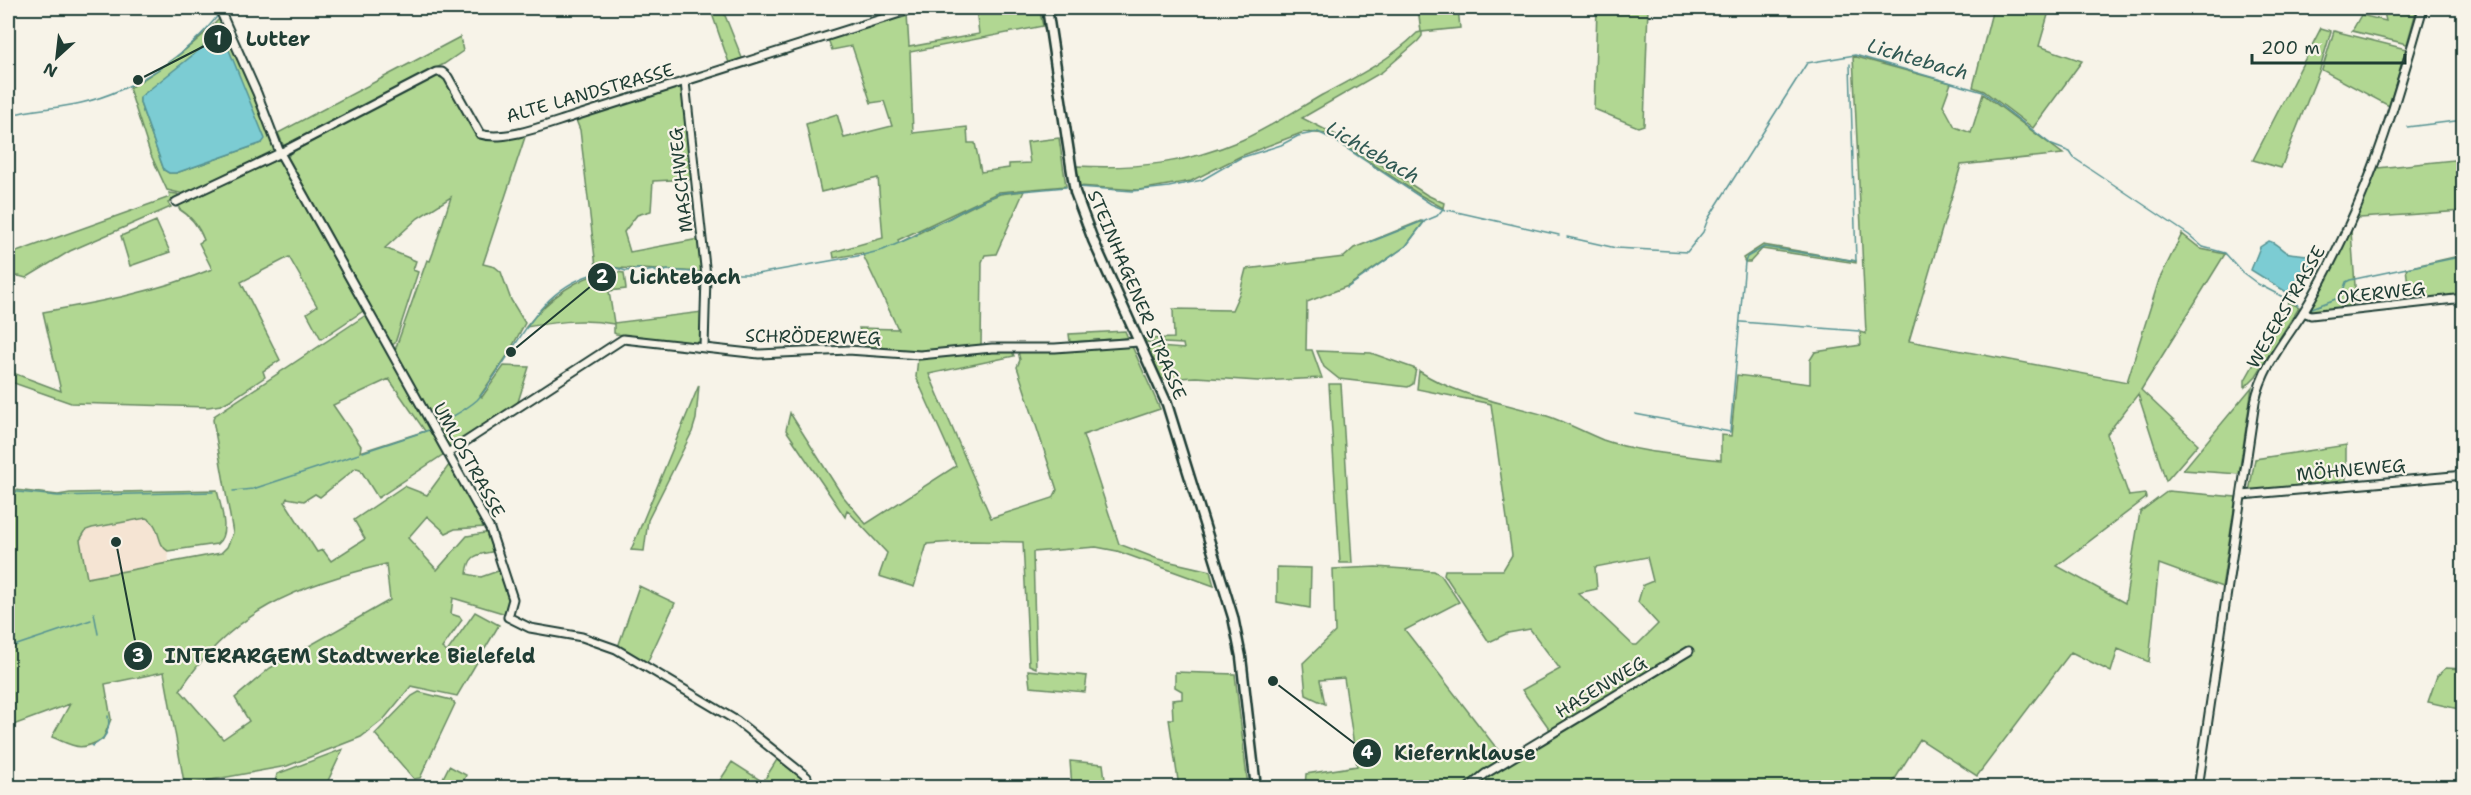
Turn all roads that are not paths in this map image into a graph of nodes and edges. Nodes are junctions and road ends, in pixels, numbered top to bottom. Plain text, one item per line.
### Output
1 (915, 8) edge
2 (1050, 8) edge
3 (2423, 8) edge
4 (221, 11) edge
5 (685, 82) junction
6 (280, 153) junction
7 (176, 202) dead end
8 (2463, 298) edge
9 (2303, 312) junction
10 (1139, 342) junction
11 (704, 347) junction
12 (448, 453) junction
13 (2463, 475) edge
14 (2242, 495) junction
15 (1689, 651) dead end
16 (805, 788) edge
17 (1256, 788) edge
18 (1468, 788) edge
19 (2198, 788) edge

1 - 5 street, ALTE LANDSTRASSE
2 - 10 main road, STEINHAGENER STRASSE
3 - 9 street, WESERSTRASSE
4 - 6 street, UMLOSTRASSE
5 - 6 street, ALTE LANDSTRASSE
5 - 11 street, MASCHWEG
6 - 7 street
6 - 12 street, UMLOSTRASSE
8 - 9 street, OKERWEG
9 - 14 street, WESERSTRASSE
10 - 11 street, SCHRÖDERWEG
10 - 17 main road, STEINHAGENER STRASSE
11 - 12 street, SCHRÖDERWEG
12 - 16 street, UMLOSTRASSE
13 - 14 street, MÖHNEWEG
14 - 19 street, WESERSTRASSE
15 - 18 street, HASENWEG

